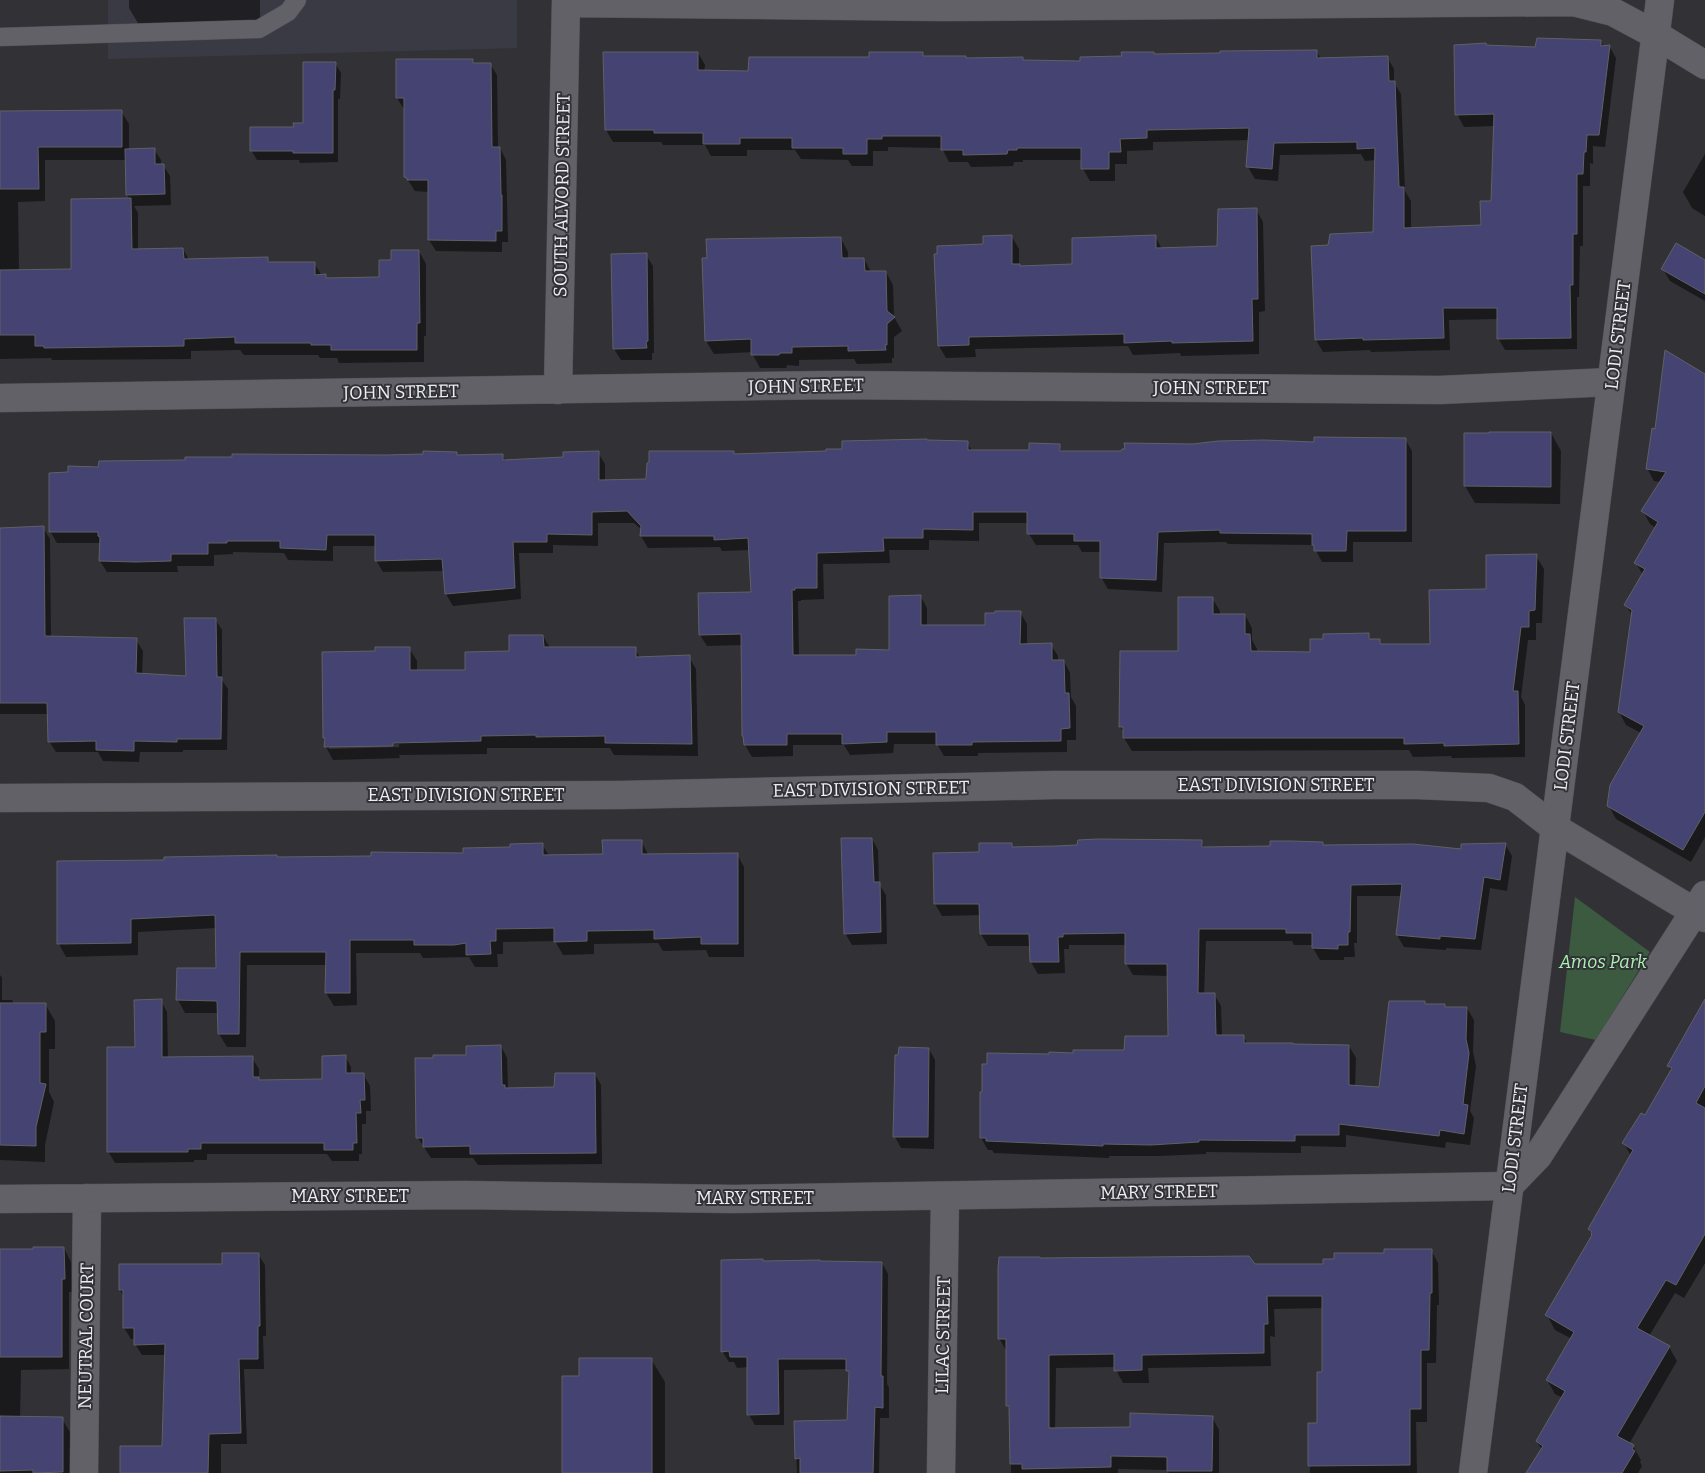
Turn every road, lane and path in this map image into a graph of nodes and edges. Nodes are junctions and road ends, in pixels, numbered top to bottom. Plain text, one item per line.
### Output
1 (297, 0) edge
2 (1660, 0) edge
3 (566, 1) edge
4 (1312, 2) edge
5 (942, 3) edge
6 (1656, 35) junction
7 (0, 37) edge
8 (1705, 65) edge
9 (1611, 382) junction
10 (558, 390) junction
11 (0, 398) edge
12 (0, 798) edge
13 (1555, 828) junction
14 (1701, 908) edge
15 (1509, 1186) junction
16 (945, 1196) junction
17 (87, 1198) junction
18 (0, 1199) edge
19 (84, 1473) edge
20 (941, 1473) edge
21 (1473, 1473) edge

1 - 7 lane
2 - 6 street, LODI STREET
3 - 5 street
3 - 10 street, SOUTH ALVORD STREET
4 - 5 street
4 - 6 street
6 - 8 street
6 - 9 street, LODI STREET
9 - 10 street, JOHN STREET
9 - 13 street, LODI STREET
10 - 11 street, JOHN STREET
12 - 13 street, EAST DIVISION STREET
13 - 14 street, EAST DIVISION STREET
13 - 15 street, LODI STREET
14 - 15 street
15 - 16 street, MARY STREET
15 - 21 street, LODI STREET
16 - 17 street, MARY STREET
16 - 20 street, LILAC STREET
17 - 18 street, MARY STREET
17 - 19 street, NEUTRAL COURT

